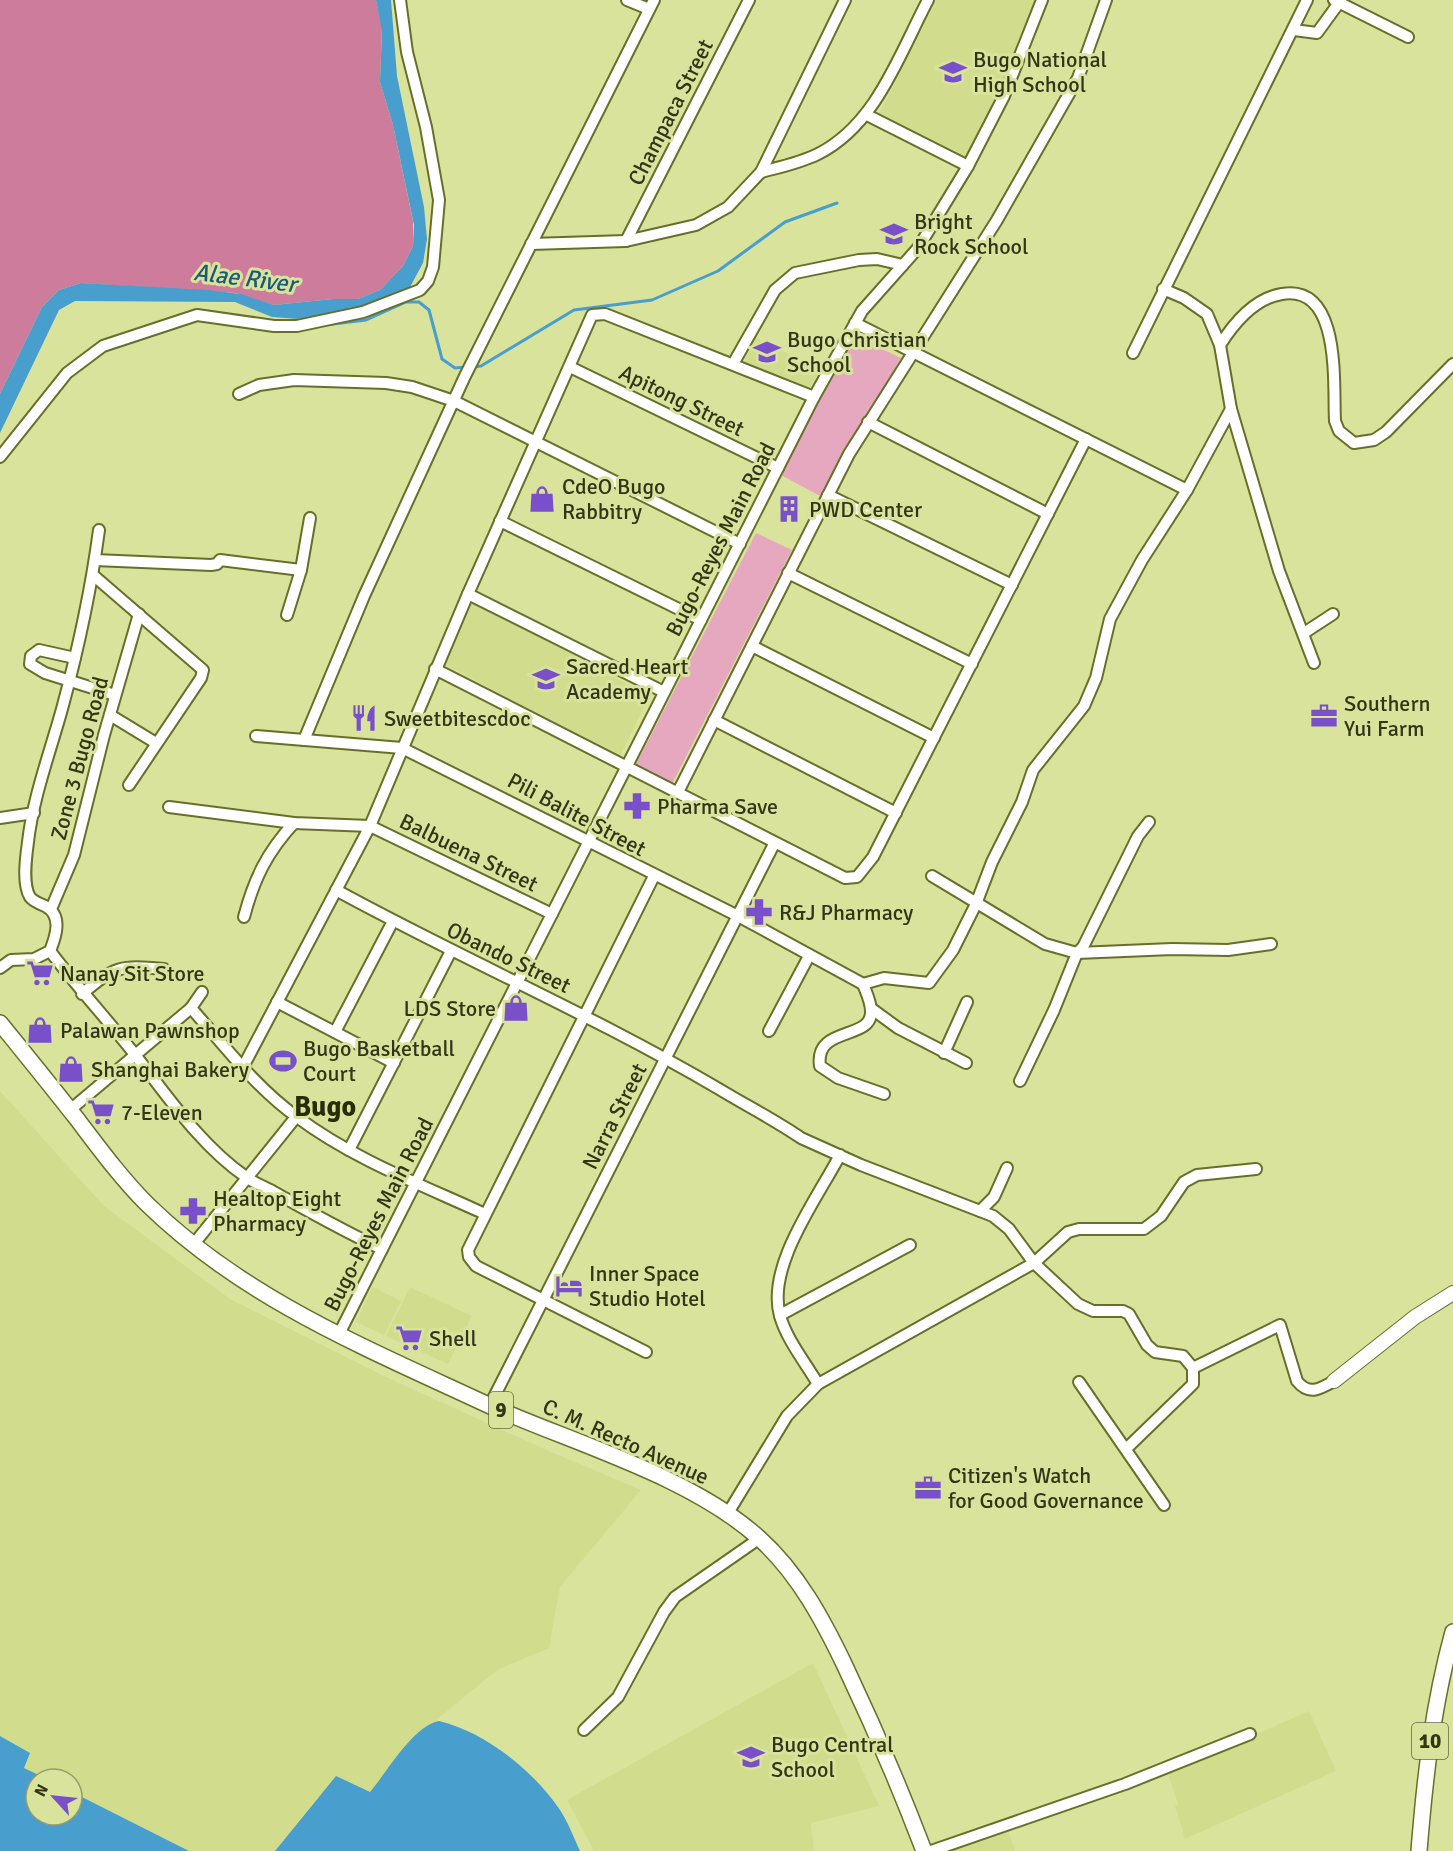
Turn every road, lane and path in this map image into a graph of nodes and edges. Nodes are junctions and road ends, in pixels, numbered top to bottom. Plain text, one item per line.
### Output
1 (400, 0) edge
2 (627, 0) edge
3 (749, 0) edge
4 (845, 0) edge
5 (928, 0) edge
6 (1042, 0) edge
7 (1106, 0) edge
8 (1307, 0) edge
9 (1338, 1) edge
10 (651, 5) edge
11 (1294, 30) junction
12 (1408, 37) dead end
13 (867, 115) junction
14 (968, 166) junction
15 (761, 172) junction
16 (626, 241) junction
17 (531, 244) junction
18 (903, 265) junction
19 (1163, 289) junction
20 (855, 323) junction
21 (1220, 345) junction
22 (913, 352) junction
23 (1133, 353) dead end
24 (733, 364) junction
25 (1453, 364) edge
26 (570, 367) junction
27 (239, 394) dead end
28 (814, 397) junction
29 (454, 401) junction
30 (1231, 409) junction
31 (868, 422) junction
32 (1086, 439) junction
33 (537, 443) junction
34 (0, 457) edge
35 (778, 468) junction
36 (1187, 490) junction
37 (828, 495) junction
38 (1048, 514) junction
39 (310, 518) dead end
40 (500, 521) junction
41 (99, 530) dead end
42 (740, 544) junction
43 (95, 560) junction
44 (301, 570) junction
45 (788, 573) junction
46 (93, 575) junction
47 (1012, 585) junction
48 (468, 594) junction
49 (139, 614) junction
50 (1333, 614) dead end
51 (287, 615) dead end
52 (700, 620) junction
53 (1304, 633) junction
54 (752, 646) junction
55 (75, 658) junction
56 (1314, 663) dead end
57 (972, 664) junction
58 (435, 669) junction
59 (69, 681) junction
60 (664, 692) junction
61 (115, 695) junction
62 (110, 715) junction
63 (714, 720) junction
64 (256, 736) dead end
65 (934, 738) junction
66 (304, 740) junction
67 (156, 743) junction
68 (402, 748) junction
69 (626, 766) junction
70 (129, 785) dead end
71 (678, 792) junction
72 (169, 807) dead end
73 (34, 813) junction
74 (896, 813) junction
75 (0, 818) edge
76 (1149, 822) dead end
77 (294, 823) junction
78 (370, 825) junction
79 (589, 842) junction
80 (774, 844) junction
81 (654, 876) junction
82 (932, 876) dead end
83 (336, 890) junction
84 (976, 904) junction
85 (51, 909) junction
86 (552, 914) junction
87 (738, 916) junction
88 (244, 917) dead end
89 (393, 921) junction
90 (1271, 944) dead end
91 (50, 951) junction
92 (451, 951) junction
93 (1077, 953) junction
94 (809, 956) junction
95 (0, 968) edge
96 (164, 969) dead end
97 (518, 984) junction
98 (863, 984) junction
99 (202, 992) dead end
100 (82, 994) junction
101 (277, 1002) junction
102 (967, 1002) dead end
103 (191, 1008) junction
104 (872, 1009) junction
105 (586, 1017) junction
106 (0, 1023) edge
107 (769, 1031) dead end
108 (335, 1032) junction
109 (944, 1053) junction
110 (136, 1056) junction
111 (666, 1058) junction
112 (394, 1063) junction
113 (966, 1063) dead end
114 (243, 1067) junction
115 (1020, 1081) dead end
116 (884, 1094) dead end
117 (70, 1110) junction
118 (296, 1117) junction
119 (349, 1150) junction
120 (840, 1155) junction
121 (1007, 1168) dead end
122 (1256, 1169) dead end
123 (246, 1177) junction
124 (416, 1182) junction
125 (980, 1211) junction
126 (485, 1215) junction
127 (194, 1245) junction
128 (910, 1245) dead end
129 (382, 1249) junction
130 (1034, 1263) junction
131 (1453, 1293) edge
132 (543, 1301) junction
133 (780, 1315) junction
134 (339, 1336) junction
135 (646, 1352) dead end
136 (1192, 1368) junction
137 (1334, 1381) joint
138 (1079, 1382) dead end
139 (818, 1384) junction
140 (490, 1405) junction
141 (1126, 1449) junction
142 (1164, 1505) dead end
143 (728, 1513) junction
144 (760, 1538) junction
145 (1453, 1632) edge
146 (584, 1730) dead end
147 (1250, 1734) dead end
148 (924, 1851) edge
149 (931, 1851) edge
150 (1419, 1851) edge

1 - 34 street
2 - 10 street
3 - 16 street, Champaca Street
4 - 15 street
5 - 13 street
6 - 14 street, Bugo-Reyes Main Road
7 - 22 street
8 - 11 street
9 - 11 street
9 - 12 street
10 - 17 street
11 - 19 street
13 - 14 street
13 - 15 street
14 - 18 street, Bugo-Reyes Main Road
15 - 16 street
16 - 17 street
17 - 29 street
18 - 20 street, Bugo-Reyes Main Road
18 - 24 street
19 - 21 street
19 - 23 street
20 - 22 street
20 - 28 street, Bugo-Reyes Main Road
21 - 25 street
21 - 30 street
22 - 31 street
22 - 32 street
24 - 26 street
24 - 28 street
26 - 33 street
26 - 35 street, Apitong Street
27 - 29 street
28 - 35 street, Bugo-Reyes Main Road
29 - 33 street
29 - 66 street
30 - 36 street
30 - 53 street
31 - 37 street
31 - 38 street
32 - 36 street
32 - 38 street
33 - 40 street
33 - 42 street
35 - 42 street, Bugo-Reyes Main Road
36 - 84 street
37 - 45 street
37 - 47 street
38 - 47 street
39 - 44 street
40 - 48 street
40 - 52 street
41 - 43 street
42 - 52 street, Bugo-Reyes Main Road
43 - 44 street
43 - 46 street
44 - 51 street
45 - 54 street
45 - 57 street
46 - 49 street
46 - 55 street
47 - 57 street
48 - 58 street
48 - 60 street
49 - 61 street, Zone 3 Bugo Road
49 - 67 street
50 - 53 street
52 - 60 street, Bugo-Reyes Main Road
53 - 56 street
54 - 63 street
54 - 65 street
55 - 59 street
55 - 59 street
57 - 65 street
58 - 68 street
58 - 69 street
59 - 61 street
59 - 73 street
60 - 69 street, Bugo-Reyes Main Road
61 - 62 street, Zone 3 Bugo Road
62 - 67 street
62 - 85 street, Zone 3 Bugo Road
63 - 71 street
63 - 74 street
64 - 66 street, Pili Balite Street
65 - 74 street
66 - 68 street, Pili Balite Street
67 - 70 street
68 - 78 street
68 - 79 street, Pili Balite Street
69 - 71 street
69 - 79 street, Bugo-Reyes Main Road
71 - 80 street
72 - 77 street
73 - 75 street
73 - 85 street
74 - 80 street
76 - 93 street
77 - 78 street
77 - 88 street
78 - 83 street
78 - 86 street, Balbuena Street
79 - 81 street, Pili Balite Street
79 - 86 street, Bugo-Reyes Main Road
80 - 87 street, Narra Street
81 - 87 street, Pili Balite Street
81 - 105 street
82 - 84 street
83 - 89 street, Obando Street
83 - 101 street
84 - 93 street
84 - 98 street
85 - 91 street
86 - 97 street, Bugo-Reyes Main Road
87 - 94 street, Pili Balite Street
87 - 111 street, Narra Street
89 - 92 street, Obando Street
89 - 108 street
90 - 93 street
91 - 95 street
91 - 100 street
92 - 97 street, Obando Street
92 - 112 street
93 - 115 street
94 - 98 street, Pili Balite Street
94 - 107 street
96 - 100 street
97 - 105 street, Obando Street
97 - 124 street, Bugo-Reyes Main Road
98 - 104 street
99 - 103 street
100 - 110 street
101 - 108 street
101 - 114 street
102 - 109 street
103 - 110 street
103 - 114 street
104 - 109 street
104 - 116 street
105 - 111 street, Obando Street
105 - 126 street
106 - 117 highway, C. M. Recto Avenue / 9
108 - 112 street
109 - 113 street
110 - 117 street
110 - 123 street
111 - 120 street, Obando Street
111 - 132 street, Narra Street
112 - 119 street
114 - 118 street
117 - 127 highway, C. M. Recto Avenue / 9
118 - 119 street
118 - 123 street
119 - 124 street
120 - 125 street, Obando Street
120 - 133 street
121 - 125 street
122 - 130 street
123 - 127 street
123 - 129 street
124 - 126 street
124 - 129 street, Bugo-Reyes Main Road
125 - 130 street, Obando Street
126 - 132 street
127 - 134 highway, C. M. Recto Avenue / 9
128 - 133 street
129 - 134 street, Bugo-Reyes Main Road
130 - 136 street, Obando Street
130 - 139 street
131 - 137 main road
132 - 135 street
132 - 140 street, Narra Street
133 - 139 street
134 - 140 highway, C. M. Recto Avenue / 9
136 - 137 street
136 - 141 street
138 - 141 street
139 - 143 street
140 - 143 highway, C. M. Recto Avenue / 9
141 - 142 street
143 - 144 highway, C. M. Recto Avenue / 9
144 - 146 street
144 - 148 highway, C. M. Recto Avenue / 9
145 - 150 highway, 10
147 - 149 street

